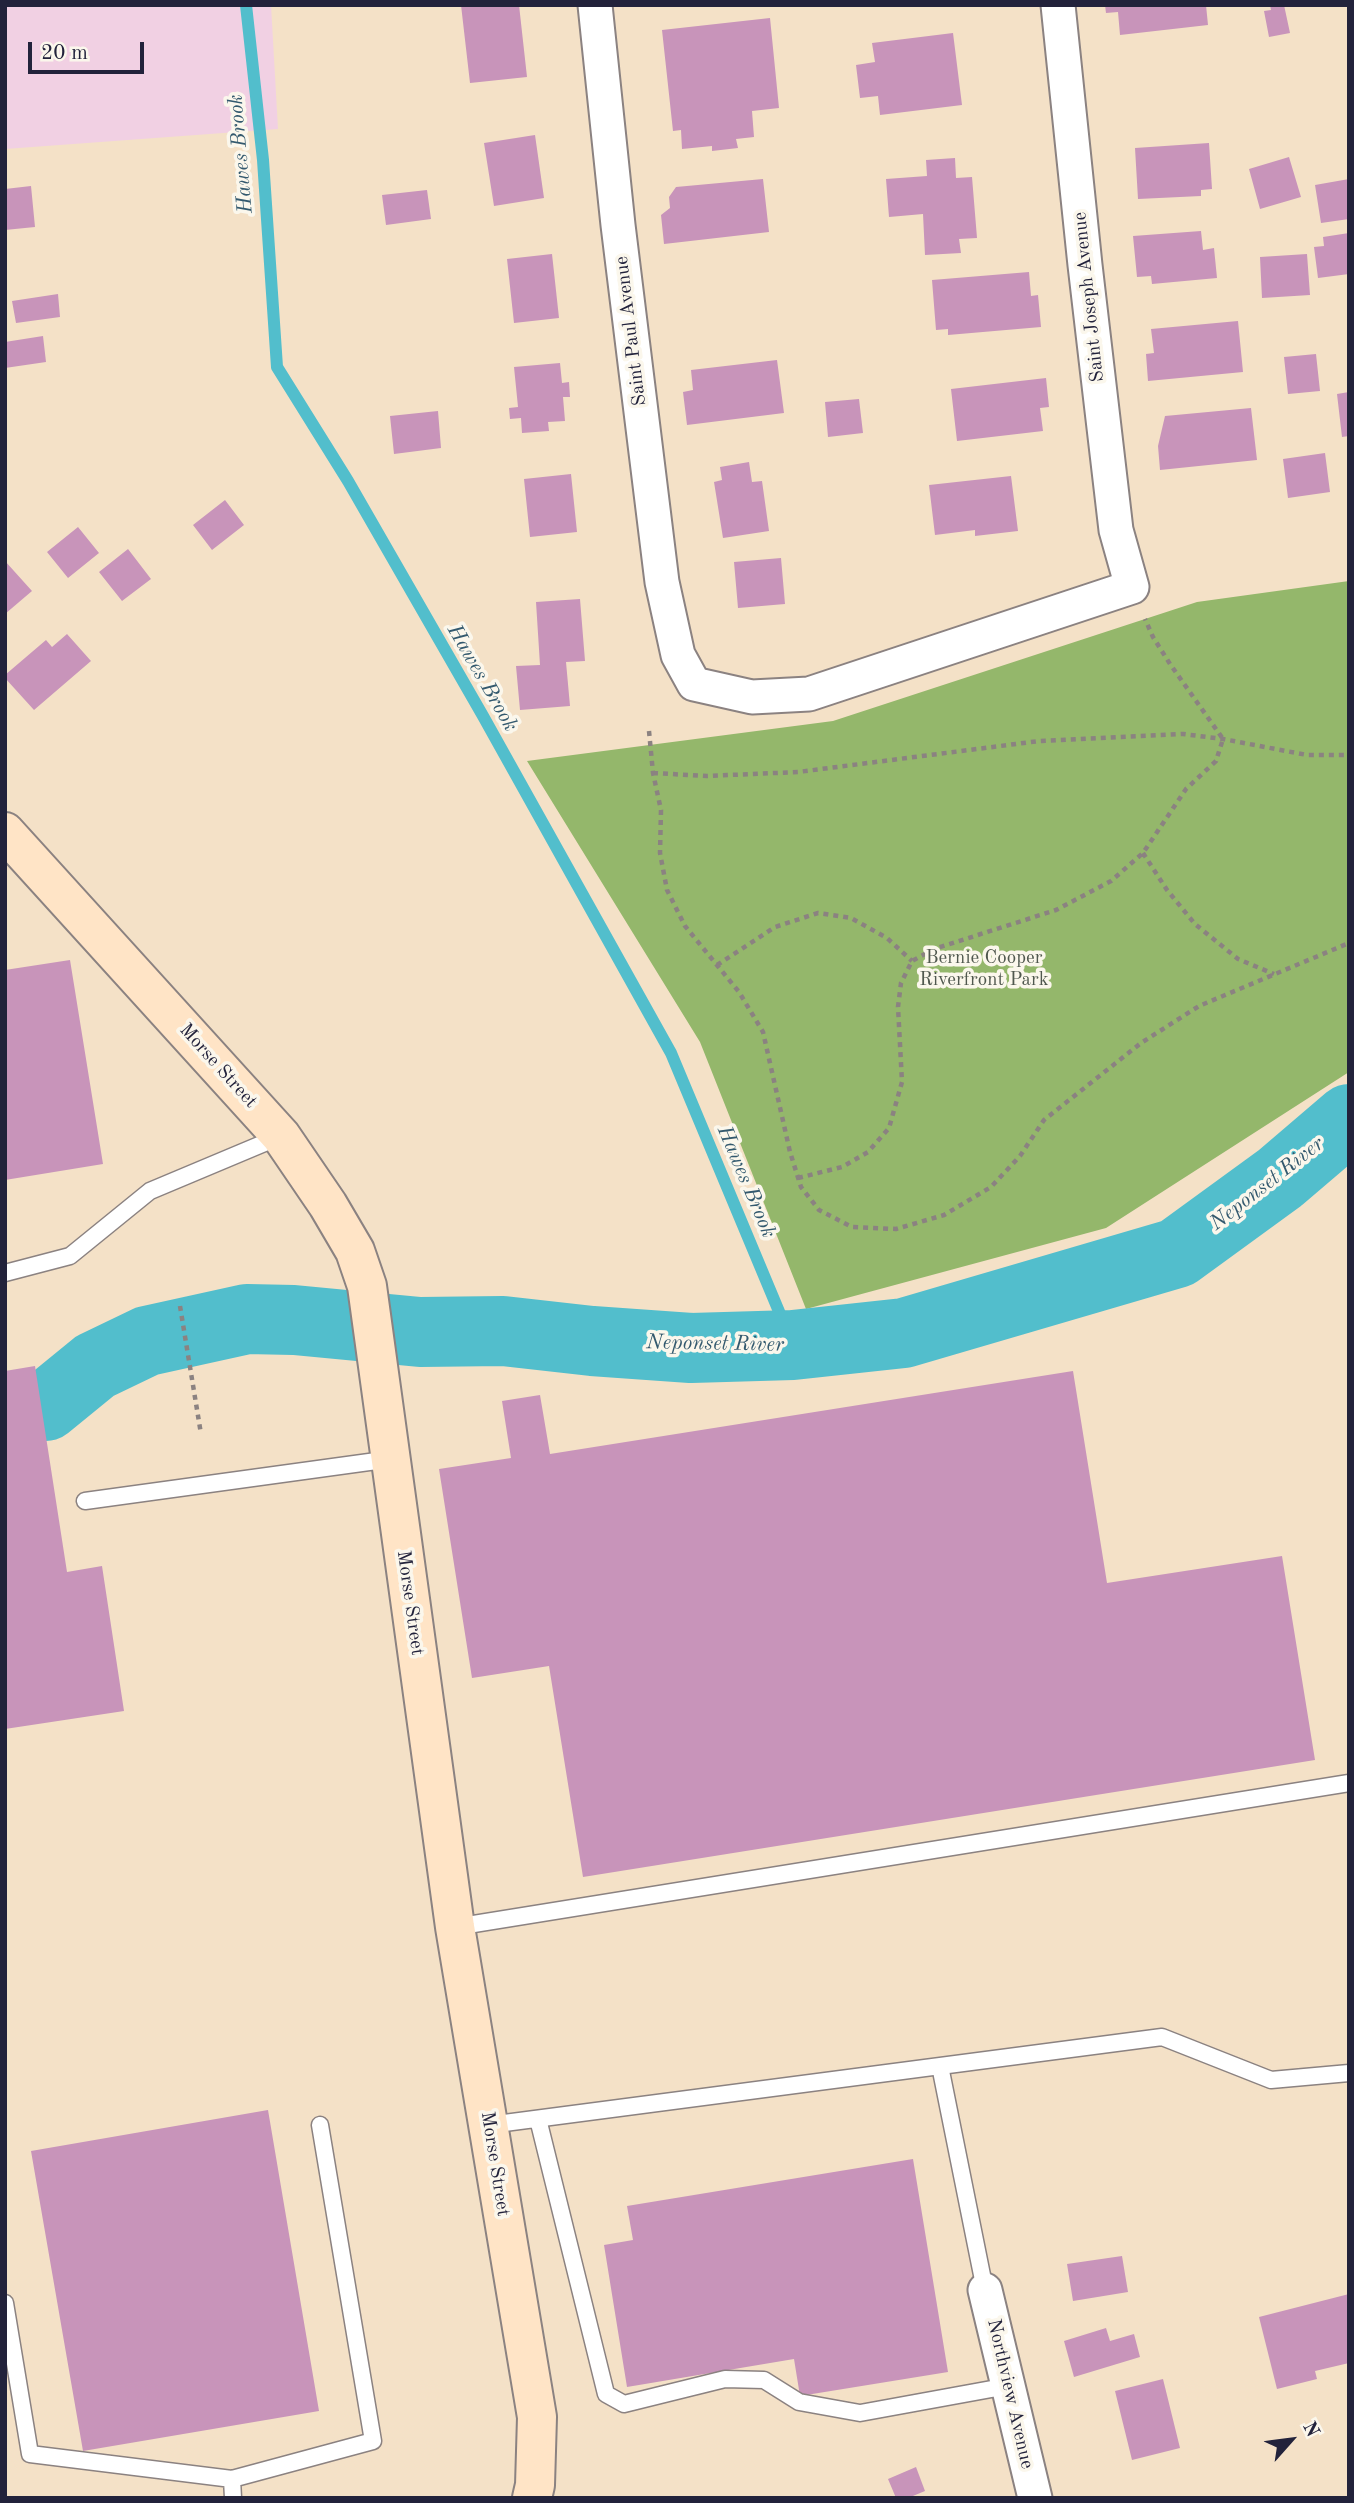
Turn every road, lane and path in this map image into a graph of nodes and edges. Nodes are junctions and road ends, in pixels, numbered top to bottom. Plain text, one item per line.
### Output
1 (594, 5) edge
2 (1058, 5) edge
3 (1132, 587) junction
4 (649, 731) dead end
5 (1223, 738) junction
6 (1349, 755) edge
7 (653, 773) junction
8 (5, 832) edge
9 (1143, 853) junction
10 (1349, 943) edge
11 (912, 961) junction
12 (718, 965) junction
13 (1274, 974) junction
14 (281, 1136) junction
15 (798, 1178) junction
16 (5, 1273) edge
17 (180, 1306) dead end
18 (201, 1434) dead end
19 (391, 1459) junction
20 (85, 1502) dead end
21 (1349, 1783) edge
22 (455, 1927) junction
23 (940, 2066) junction
24 (1349, 2073) edge
25 (538, 2119) junction
26 (320, 2125) dead end
27 (489, 2125) junction
28 (985, 2290) joint
29 (5, 2303) edge
30 (1008, 2386) junction
31 (232, 2479) junction
32 (233, 2498) edge
33 (533, 2498) edge
34 (1035, 2498) edge

1 - 3 street, Saint Paul Avenue
2 - 3 street, Saint Joseph Avenue
3 - 5 path
4 - 7 path
5 - 6 path
5 - 7 path
5 - 9 path
7 - 12 path
8 - 14 street, Morse Street
9 - 11 path
9 - 13 path
10 - 13 path
11 - 12 path
11 - 15 path
12 - 15 path
13 - 15 path
14 - 16 lane
14 - 19 street, Morse Street
17 - 18 path
19 - 20 lane
19 - 22 street, Morse Street
21 - 22 lane
22 - 27 street, Morse Street
23 - 24 lane
23 - 25 lane
23 - 28 lane
25 - 27 lane
25 - 30 lane
26 - 31 lane
27 - 33 street, Morse Street
28 - 30 street, Northview Avenue
29 - 31 lane
30 - 34 street, Northview Avenue
31 - 32 lane

